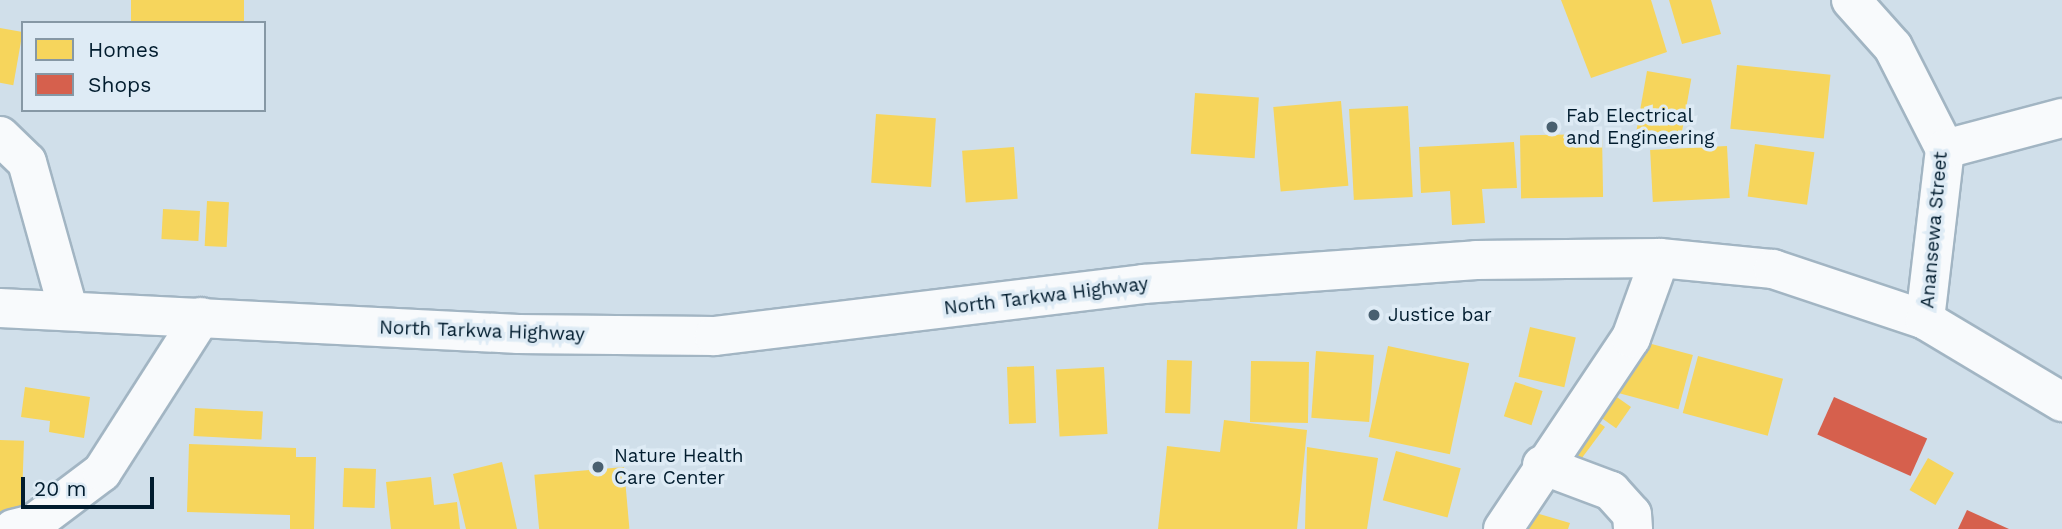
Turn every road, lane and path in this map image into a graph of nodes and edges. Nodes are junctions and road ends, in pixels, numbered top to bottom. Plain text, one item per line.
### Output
1 (1850, 0) edge
2 (2062, 118) edge
3 (0, 136) edge
4 (1945, 149) junction
5 (1660, 258) junction
6 (0, 308) edge
7 (68, 309) junction
8 (201, 317) junction
9 (1925, 320) junction
10 (2062, 402) edge
11 (1542, 465) junction
12 (13, 529) edge
13 (1503, 529) edge
14 (1633, 529) edge

1 - 4 main road, Anansewa Street
2 - 4 main road
3 - 7 main road
4 - 9 main road, Anansewa Street
5 - 8 main road, North Tarkwa Highway
5 - 9 main road, North Tarkwa Highway
5 - 11 main road
6 - 7 main road, North Tarkwa Highway
7 - 8 main road, North Tarkwa Highway
8 - 12 main road
9 - 10 main road, North Tarkwa Highway
11 - 13 main road
11 - 14 main road

